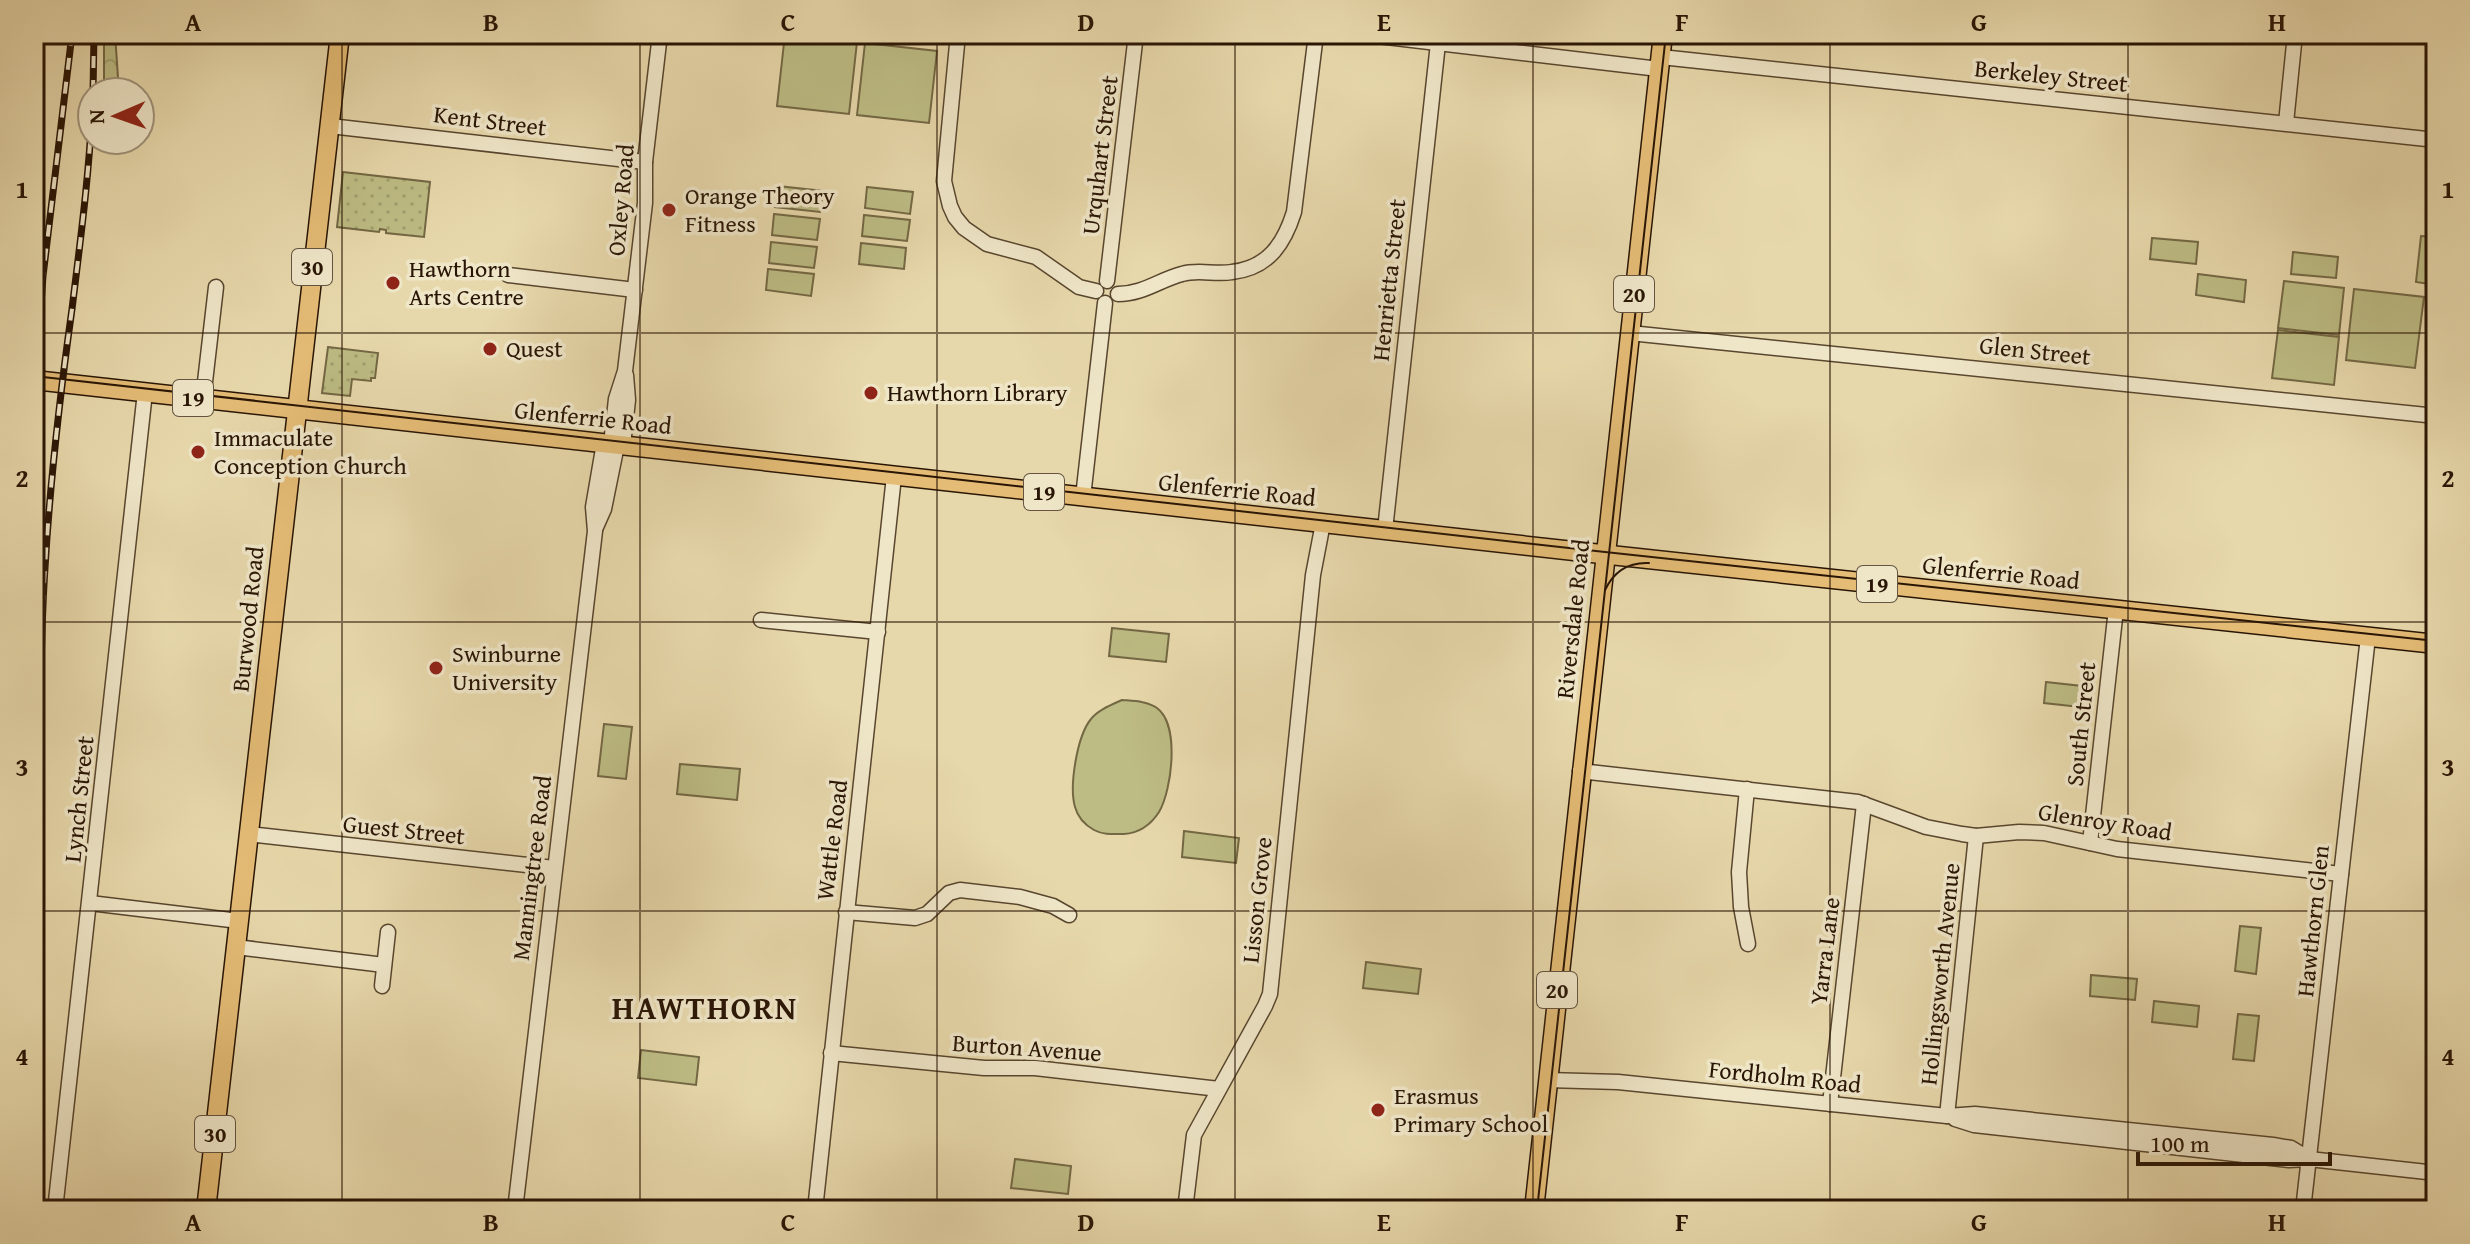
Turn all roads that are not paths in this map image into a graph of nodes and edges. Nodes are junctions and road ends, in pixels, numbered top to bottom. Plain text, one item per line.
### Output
1 (340, 34) edge
2 (660, 34) edge
3 (958, 34) edge
4 (1136, 34) edge
5 (1316, 34) edge
6 (1361, 34) edge
7 (1663, 34) edge
8 (2295, 34) edge
9 (1438, 39) edge
10 (1660, 63) junction
11 (2286, 123) junction
12 (330, 126) junction
13 (2436, 140) edge
14 (645, 162) junction
15 (508, 275) dead end
16 (1107, 281) junction
17 (216, 287) dead end
18 (635, 290) junction
19 (1118, 294) junction
20 (1100, 297) junction
21 (1630, 333) junction
22 (34, 380) edge
23 (145, 392) junction
24 (203, 399) junction
25 (296, 409) junction
26 (2436, 416) edge
27 (614, 444) junction
28 (894, 476) junction
29 (1083, 497) junction
30 (1319, 523) junction
31 (1385, 530) junction
32 (1604, 554) junction
33 (2116, 609) junction
34 (761, 620) dead end
35 (878, 632) junction
36 (2368, 637) junction
37 (2436, 644) edge
38 (1580, 771) junction
39 (1747, 789) junction
40 (1864, 804) junction
41 (248, 834) junction
42 (1976, 836) junction
43 (2090, 843) junction
44 (554, 868) junction
45 (2341, 874) junction
46 (90, 903) junction
47 (846, 912) junction
48 (1069, 915) dead end
49 (239, 921) junction
50 (388, 932) dead end
51 (1748, 944) dead end
52 (236, 947) junction
53 (384, 965) junction
54 (382, 986) dead end
55 (831, 1053) junction
56 (1548, 1073) junction
57 (1219, 1089) junction
58 (1830, 1104) junction
59 (1947, 1116) junction
60 (2309, 1159) junction
61 (2436, 1173) edge
62 (55, 1210) edge
63 (206, 1210) edge
64 (515, 1210) edge
65 (815, 1210) edge
66 (1185, 1210) edge
67 (1534, 1210) edge
68 (2303, 1210) edge

1 - 12 main road, Burwood Road / 30
2 - 14 street, Oxley Road
3 - 20 street
4 - 16 street, Urquhart Street
5 - 19 street
6 - 9 street, Berkeley Street
7 - 10 main road, Riversdale Road / 20
8 - 11 street
9 - 10 street, Berkeley Street
9 - 31 street, Henrietta Street
10 - 11 street, Berkeley Street
10 - 21 main road, Riversdale Road / 20
11 - 13 street, Berkeley Street
12 - 14 street, Kent Street
12 - 25 main road, Burwood Road / 30
14 - 18 street, Oxley Road
15 - 18 street
16 - 19 street
16 - 20 street
17 - 24 street
18 - 27 street, Oxley Road
19 - 20 street
20 - 29 street
21 - 26 street, Glen Street
21 - 32 main road, Riversdale Road / 20
22 - 23 main road, Glenferrie Road / 19
23 - 24 main road, Glenferrie Road / 19
23 - 46 street, Lynch Street
24 - 25 main road, Glenferrie Road / 19
25 - 27 main road, Glenferrie Road / 19
25 - 41 main road, Burwood Road / 30
27 - 28 main road, Glenferrie Road / 19
27 - 44 street, Manningtree Road
28 - 29 main road, Glenferrie Road / 19
28 - 35 street, Wattle Road
29 - 30 main road, Glenferrie Road / 19
30 - 31 main road, Glenferrie Road / 19
30 - 57 street, Lisson Grove
31 - 32 main road, Glenferrie Road / 19
32 - 33 main road, Glenferrie Road / 19
32 - 38 main road, Riversdale Road / 20
33 - 36 main road, Glenferrie Road / 19
33 - 43 street, South Street
34 - 35 street
35 - 47 street, Wattle Road
36 - 37 main road, Glenferrie Road / 19
36 - 45 street, Hawthorn Glen
38 - 39 street, Glenroy Road
38 - 56 main road, Riversdale Road / 20
39 - 40 street, Glenroy Road
39 - 51 street
40 - 42 street, Glenroy Road
40 - 58 street, Yarra Lane
41 - 44 street, Guest Street
41 - 49 main road, Burwood Road / 30
42 - 43 street, Glenroy Road
42 - 59 street, Hollingsworth Avenue
43 - 45 street, Glenroy Road
44 - 64 street, Manningtree Road
45 - 60 street, Hawthorn Glen
46 - 49 street
46 - 62 street, Lynch Street
47 - 48 street
47 - 55 street, Wattle Road
49 - 52 main road, Burwood Road / 30
50 - 53 street
52 - 53 street
52 - 63 main road, Burwood Road / 30
53 - 54 street
55 - 57 street, Burton Avenue
55 - 65 street, Wattle Road
56 - 58 street, Fordholm Road
56 - 67 main road, Riversdale Road / 20
57 - 66 street, Lisson Grove
58 - 59 street, Fordholm Road
59 - 60 street, Fordholm Road
60 - 61 street, Fordholm Road
60 - 68 street, Hawthorn Glen

